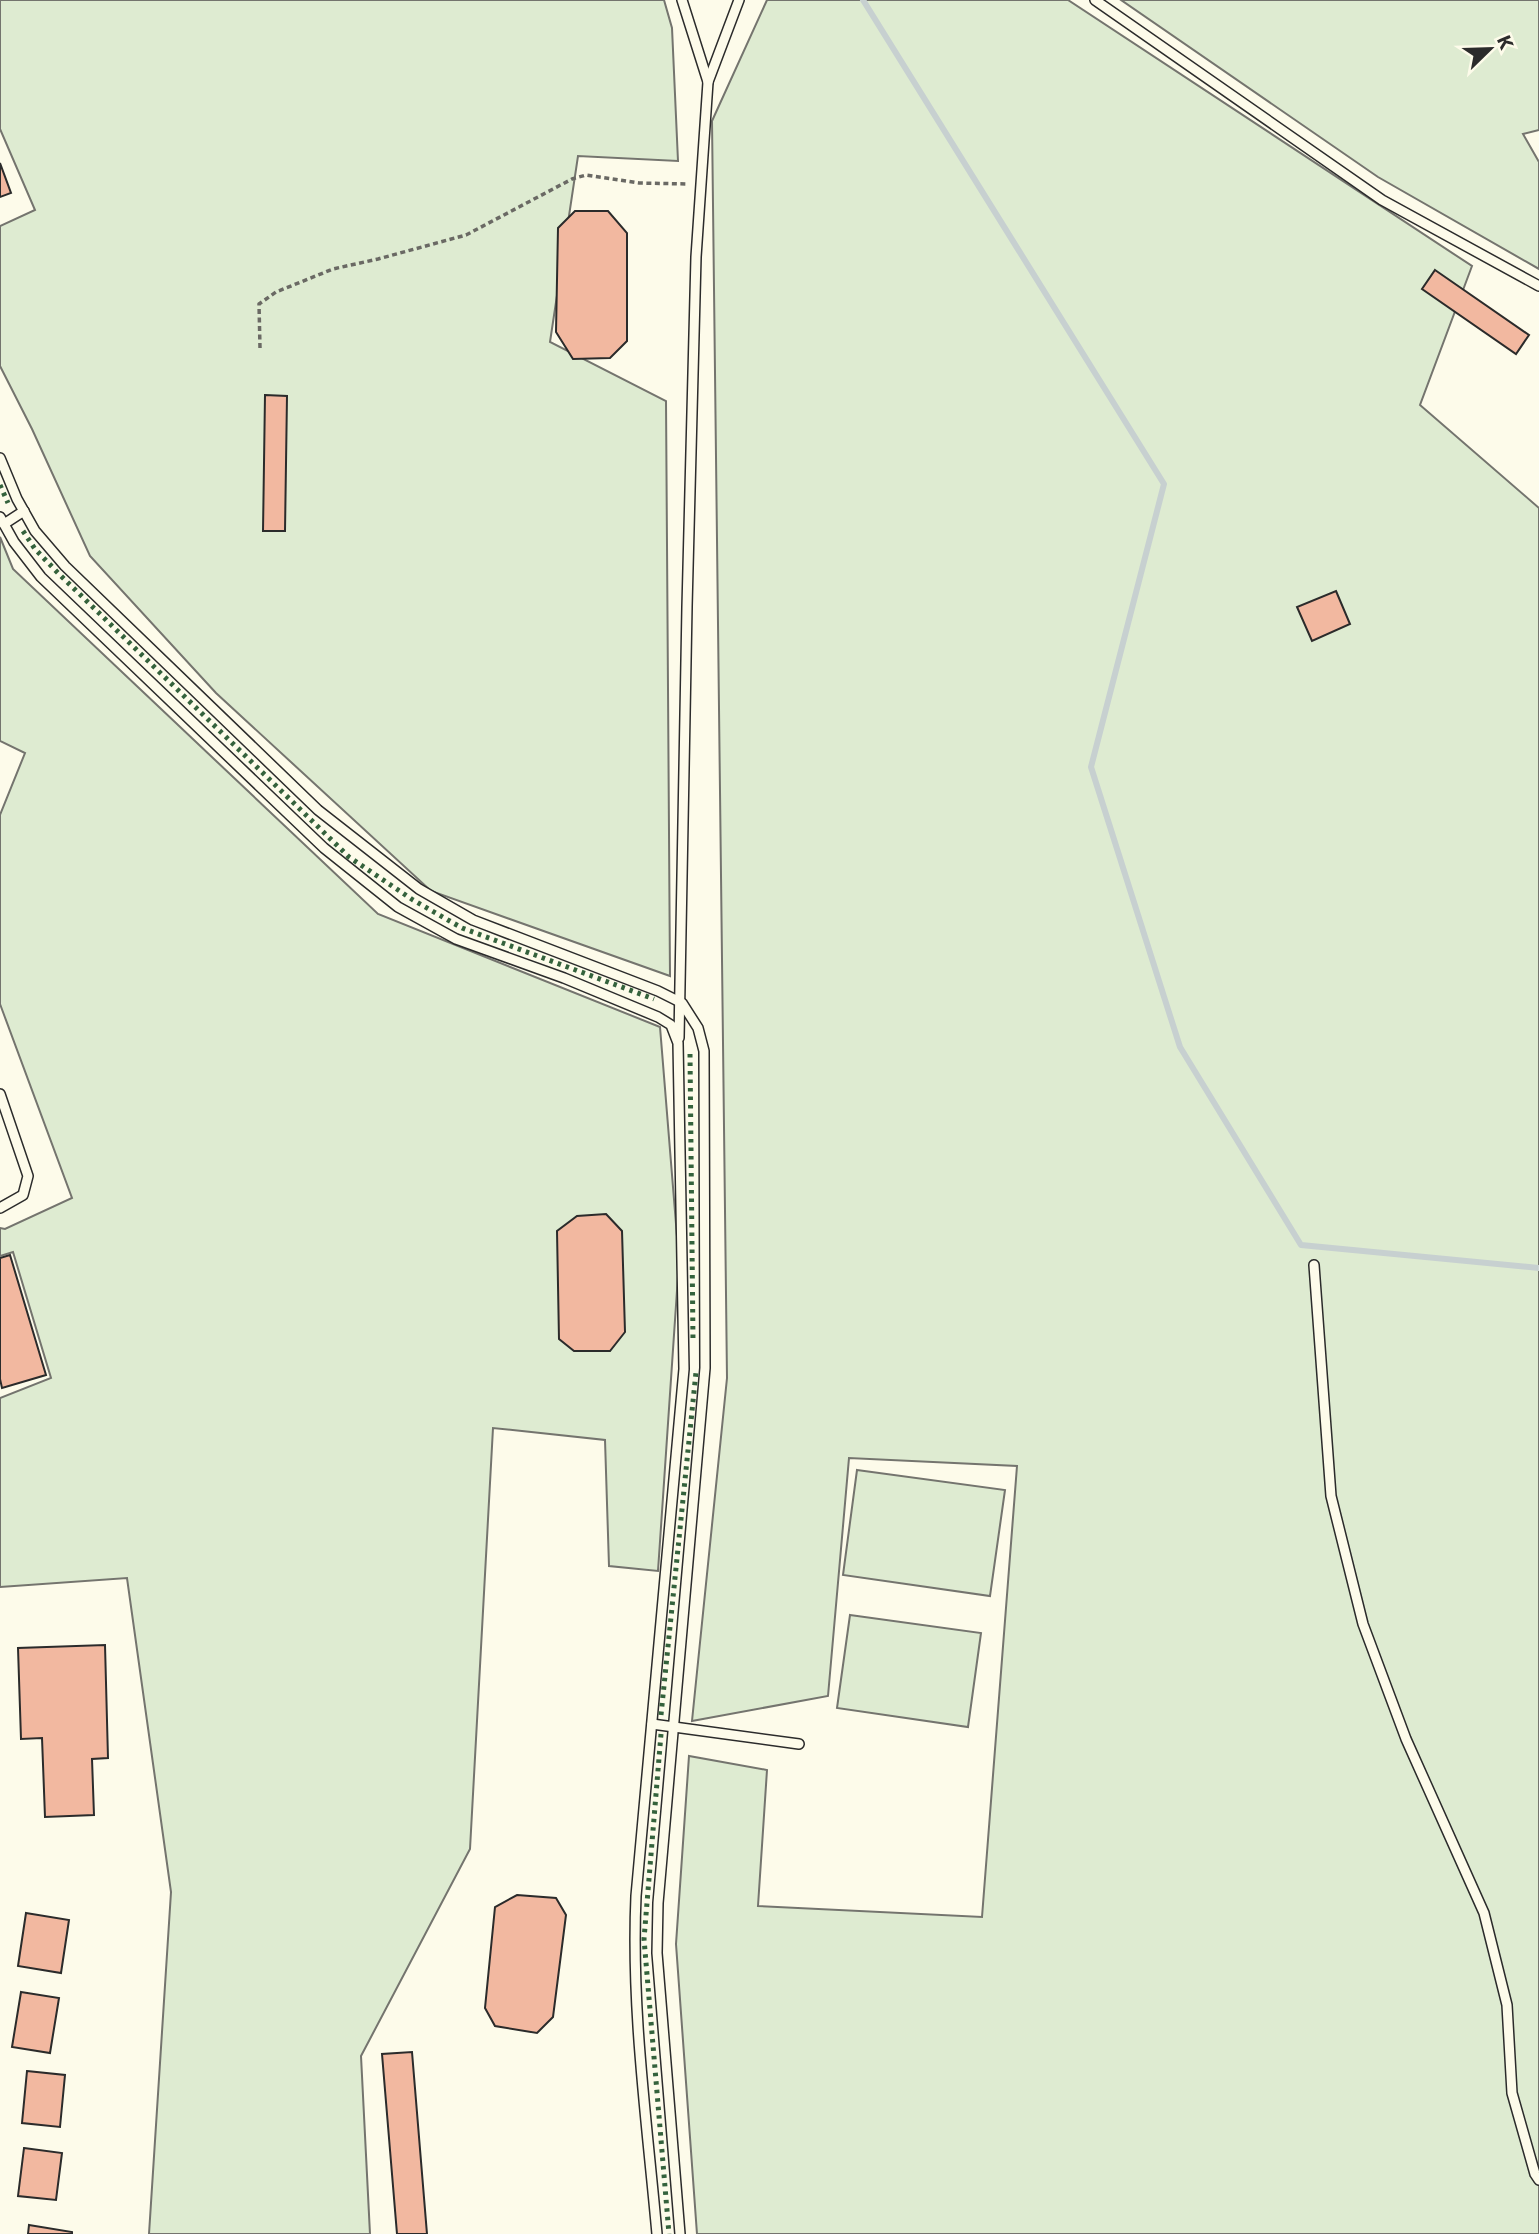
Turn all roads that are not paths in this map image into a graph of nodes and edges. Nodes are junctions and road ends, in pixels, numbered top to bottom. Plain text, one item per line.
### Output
1 (682, 0) edge
2 (739, 0) edge
3 (1096, 0) edge
4 (708, 82) junction
5 (1539, 286) edge
6 (0, 458) edge
7 (24, 511) junction
8 (2, 520) edge
9 (679, 1002) junction
10 (678, 1043) junction
11 (0, 1094) edge
12 (0, 1208) edge
13 (1314, 1265) dead end
14 (652, 1724) junction
15 (673, 1728) junction
16 (799, 1744) dead end
17 (1539, 2180) edge
18 (657, 2234) edge
19 (680, 2234) edge

1 - 4 lane
2 - 4 lane
3 - 5 lane
4 - 9 lane
6 - 7 lane
7 - 8 lane
7 - 9 lane
8 - 10 lane
9 - 10 lane
9 - 15 lane
10 - 14 lane
11 - 12 lane
13 - 17 lane
14 - 15 lane
14 - 18 lane
15 - 16 lane
15 - 19 lane

